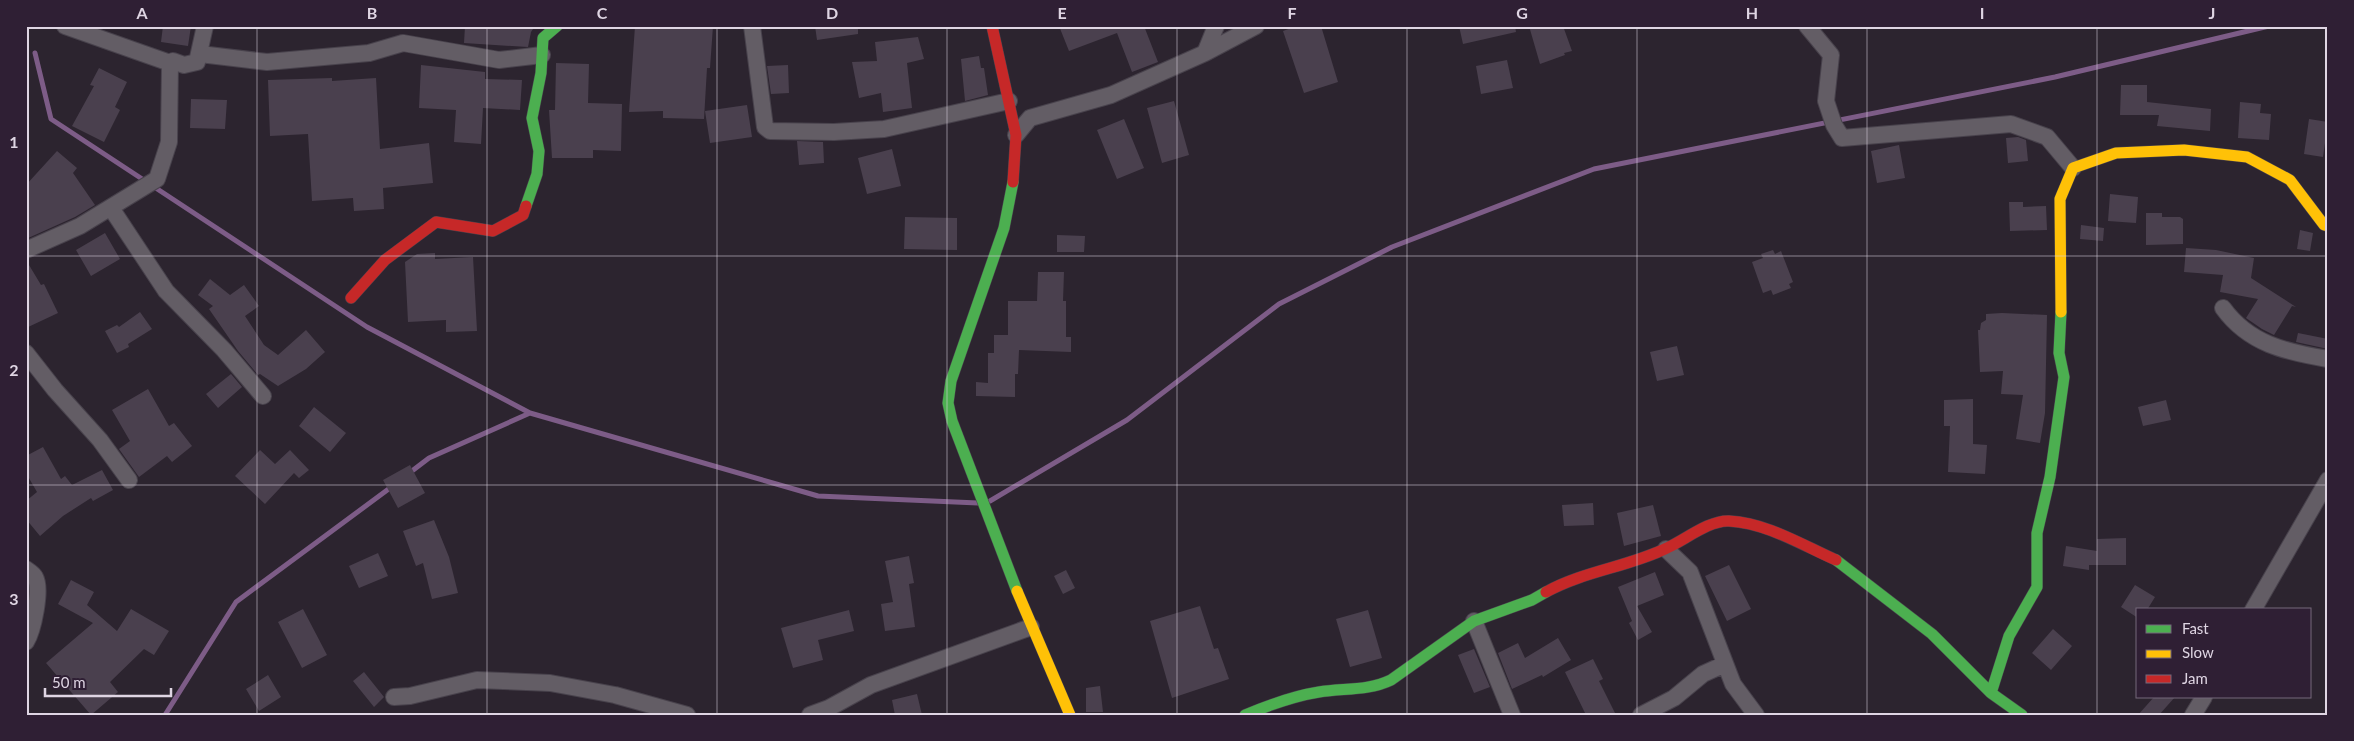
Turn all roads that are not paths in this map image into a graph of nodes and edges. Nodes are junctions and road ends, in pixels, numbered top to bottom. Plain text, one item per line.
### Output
1 (65, 26) edge
2 (205, 26) edge
3 (557, 26) edge
4 (752, 26) edge
5 (992, 26) edge
6 (1216, 26) edge
7 (1256, 26) edge
8 (1807, 26) edge
9 (1206, 53) junction
10 (200, 54) junction
11 (542, 55) junction
12 (170, 63) junction
13 (1009, 101) junction
14 (1016, 135) junction
15 (2073, 168) junction
16 (110, 208) junction
17 (2328, 226) edge
18 (26, 250) edge
19 (350, 298) dead end
20 (2223, 308) dead end
21 (26, 353) edge
22 (2328, 359) edge
23 (263, 396) dead end
24 (129, 480) dead end
25 (2328, 480) edge
26 (1666, 549) junction
27 (26, 569) edge
28 (2253, 608) edge
29 (1474, 621) junction
30 (1032, 627) junction
31 (26, 642) edge
32 (1725, 664) junction
33 (1992, 694) junction
34 (394, 696) dead end
35 (2203, 698) edge
36 (687, 715) edge
37 (810, 715) edge
38 (1070, 715) edge
39 (1245, 715) edge
40 (1512, 715) edge
41 (1641, 715) edge
42 (1756, 715) edge
43 (2022, 715) edge
44 (2193, 715) edge

1 - 12 street
2 - 10 street
3 - 11 street
4 - 13 street
5 - 13 street
6 - 9 street
7 - 9 street
8 - 15 street
9 - 14 street
10 - 11 street
10 - 12 street
11 - 19 street
12 - 16 street
13 - 14 street
14 - 30 street
15 - 17 street
15 - 33 street
16 - 18 street
16 - 23 street
20 - 22 street
21 - 24 street
25 - 28 street
26 - 29 street
26 - 32 street
26 - 33 street
27 - 31 street
29 - 39 street
29 - 40 street
30 - 37 street
30 - 38 street
32 - 41 street
32 - 42 street
33 - 43 street
34 - 36 street
35 - 44 street

